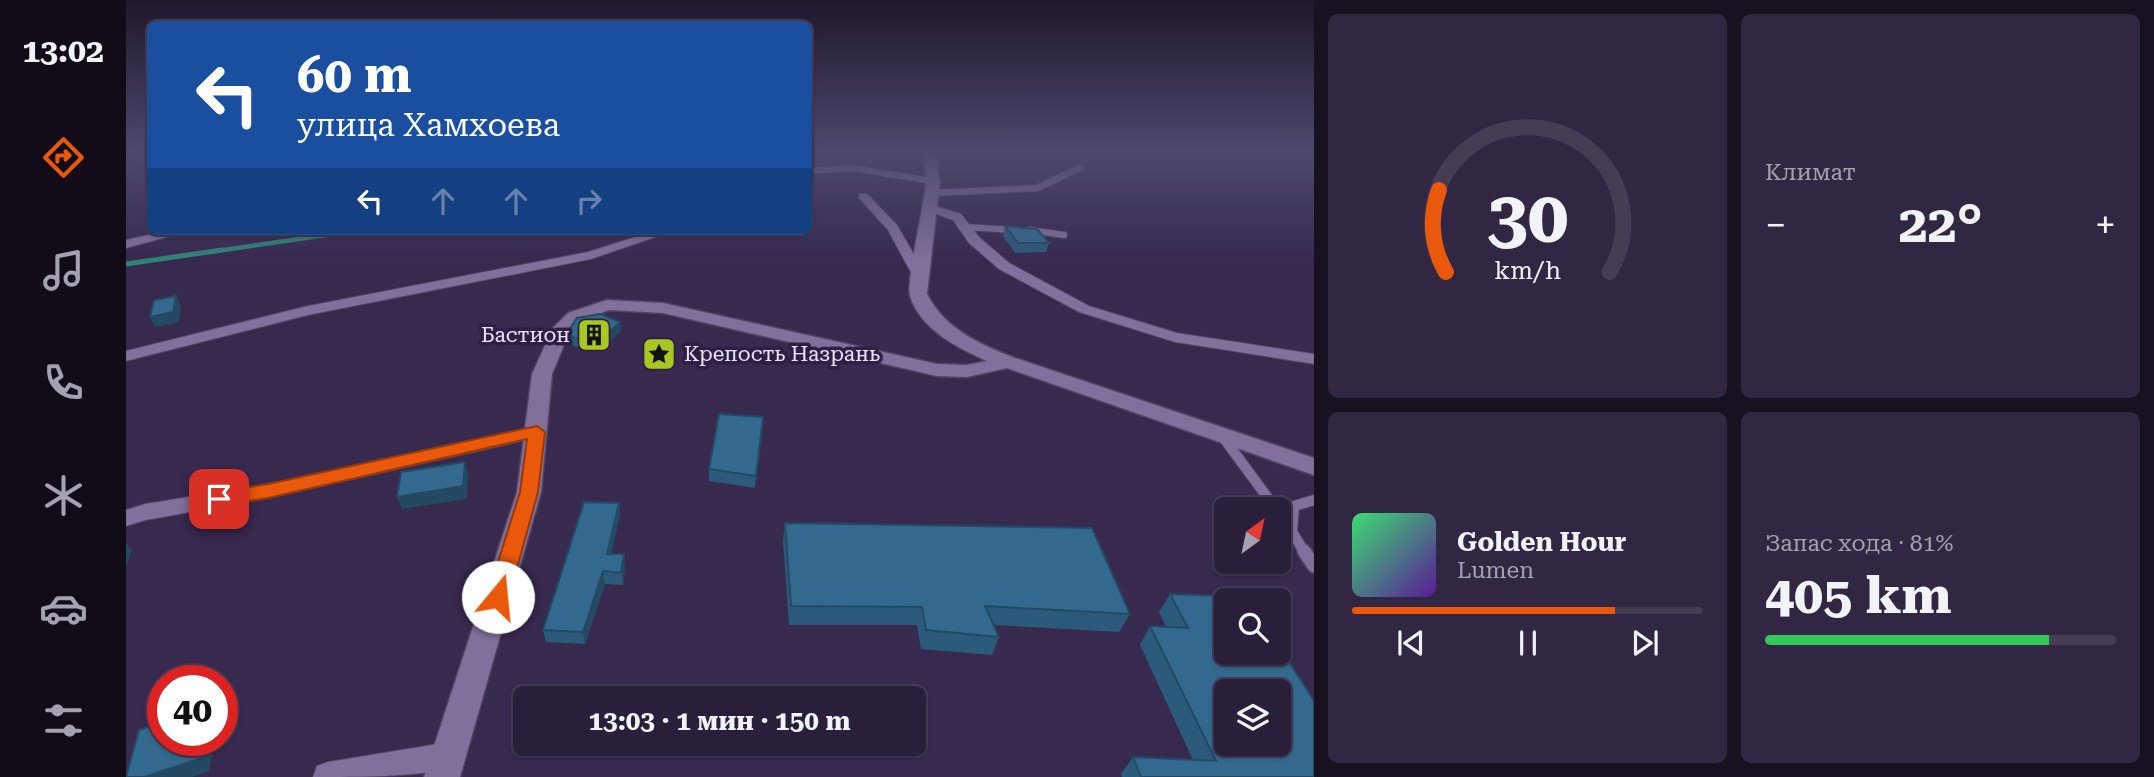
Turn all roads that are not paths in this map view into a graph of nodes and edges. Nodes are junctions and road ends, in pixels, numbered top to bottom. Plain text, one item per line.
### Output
1 (914, 188) edge
2 (931, 188) edge
3 (1033, 188) edge
4 (931, 194) junction
5 (863, 196) dead end
6 (965, 228) junction
7 (165, 235) edge
8 (654, 235) edge
9 (1064, 235) dead end
10 (126, 244) edge
11 (919, 275) junction
12 (126, 355) edge
13 (1314, 359) edge
14 (1008, 362) junction
15 (537, 432) junction
16 (1222, 435) junction
17 (1314, 467) edge
18 (1267, 497) edge
19 (1314, 500) edge
20 (126, 518) edge
21 (1292, 533) joint
22 (1314, 566) edge
23 (446, 767) edge
24 (328, 777) edge

1 - 4 street
2 - 4 street
3 - 4 street
4 - 6 street
4 - 11 street
5 - 11 street
6 - 9 lane
6 - 13 street
7 - 10 street
8 - 12 street
11 - 14 street
14 - 15 street
14 - 16 street
15 - 20 street
15 - 23 street
16 - 17 street
16 - 18 lane
19 - 21 lane
21 - 22 lane
23 - 24 street

